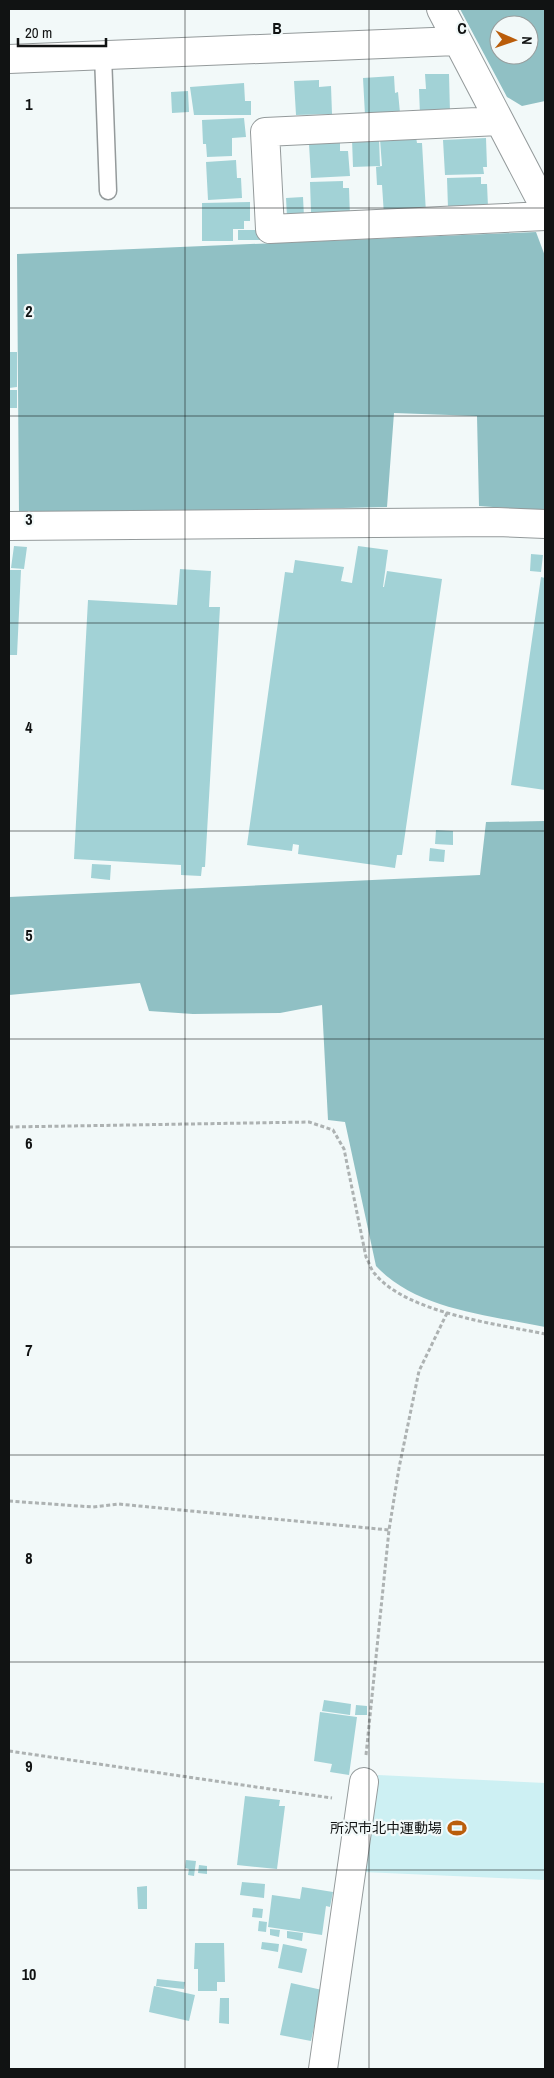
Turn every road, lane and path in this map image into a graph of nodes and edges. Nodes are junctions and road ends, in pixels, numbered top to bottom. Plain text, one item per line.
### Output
1 (441, 9) edge
2 (457, 41) junction
3 (103, 55) junction
4 (9, 59) edge
5 (499, 120) junction
6 (108, 191) dead end
7 (545, 208) edge
8 (545, 216) edge
9 (545, 524) edge
10 (9, 526) edge
11 (9, 1127) edge
12 (447, 1313) junction
13 (545, 1334) edge
14 (9, 1501) edge
15 (389, 1530) junction
16 (9, 1751) edge
17 (362, 1792) junction
18 (323, 2069) edge

1 - 2 street
2 - 3 street
2 - 5 street
3 - 4 street
3 - 6 lane
5 - 7 street
5 - 8 street
9 - 10 street
11 - 12 path
12 - 13 path
12 - 15 path
14 - 15 path
15 - 17 path
16 - 17 path
17 - 18 street

